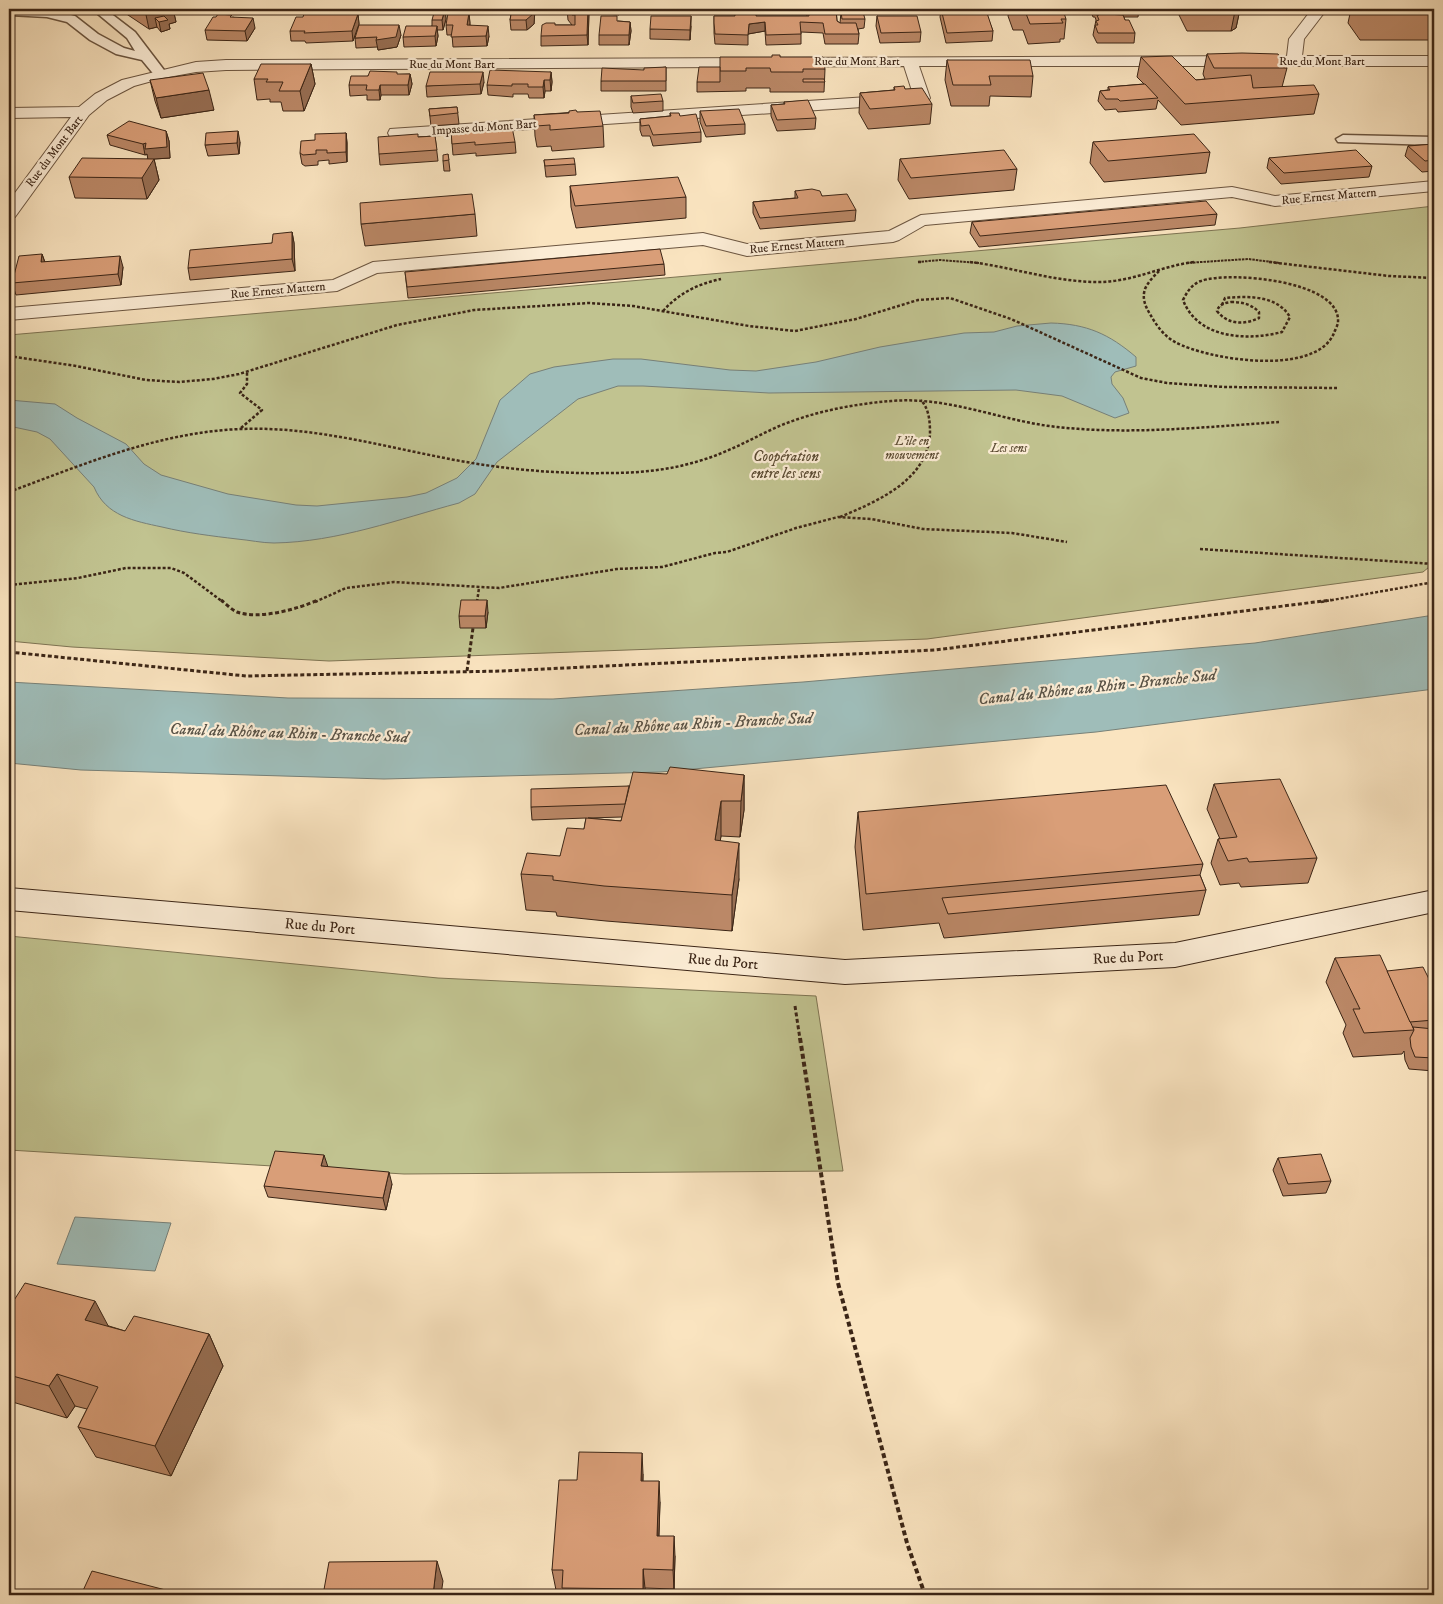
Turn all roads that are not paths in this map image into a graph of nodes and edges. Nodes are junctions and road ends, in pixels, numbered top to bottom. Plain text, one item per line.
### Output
1 (98, 9) edge
2 (1320, 9) edge
3 (9, 11) edge
4 (146, 57) junction
5 (910, 61) junction
6 (1295, 61) junction
7 (1434, 61) edge
8 (161, 74) junction
9 (83, 112) junction
10 (9, 113) edge
11 (396, 133) dead end
12 (1343, 139) dead end
13 (1434, 141) edge
14 (1434, 186) edge
15 (9, 213) edge
16 (9, 314) edge
17 (9, 899) edge
18 (1434, 901) edge

1 - 4 lane
2 - 6 street
3 - 4 lane
4 - 8 lane
5 - 6 street, Rue du Mont Bart
5 - 8 street, Rue du Mont Bart
5 - 11 street, Impasse du Mont Bart
6 - 7 street, Rue du Mont Bart
8 - 9 street, Rue du Mont Bart
9 - 10 street
9 - 15 street, Rue du Mont Bart
12 - 13 lane
14 - 16 street, Rue Ernest Mattern
17 - 18 street, Rue du Port

